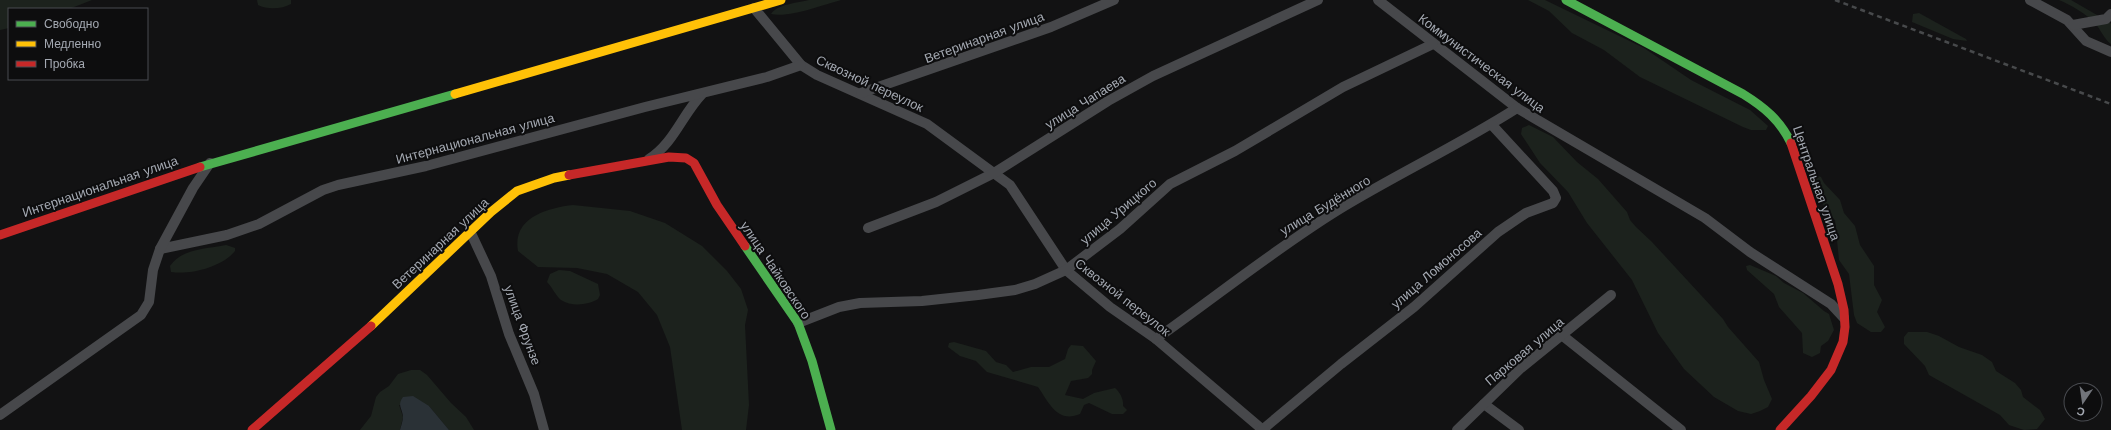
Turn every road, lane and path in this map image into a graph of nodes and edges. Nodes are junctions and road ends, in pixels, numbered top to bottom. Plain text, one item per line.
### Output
1 (781, 0) edge
2 (1114, 0) edge
3 (1318, 0) edge
4 (1378, 0) edge
5 (1566, 0) edge
6 (2030, 0) edge
7 (754, 8) junction
8 (2111, 14) edge
9 (2074, 25) junction
10 (1433, 44) junction
11 (2111, 52) edge
12 (801, 65) junction
13 (861, 93) junction
14 (702, 94) junction
15 (1517, 108) junction
16 (1492, 124) junction
17 (686, 158) joint
18 (649, 159) junction
19 (210, 163) junction
20 (994, 173) junction
21 (868, 228) dead end
22 (470, 231) junction
23 (0, 235) edge
24 (160, 249) junction
25 (1066, 270) junction
26 (1611, 295) dead end
27 (1845, 319) junction
28 (798, 323) junction
29 (1563, 336) junction
30 (1156, 339) junction
31 (1484, 404) junction
32 (0, 415) edge
33 (252, 430) edge
34 (544, 430) edge
35 (831, 430) edge
36 (1262, 430) edge
37 (1457, 430) edge
38 (1519, 430) edge
39 (1682, 430) edge
40 (1780, 430) edge

1 - 7 street, Интернациональная улица
2 - 13 street, Ветеринарная улица
3 - 20 street, улица Чапаева
4 - 10 street, Коммунистическая улица
5 - 27 street, Центральная улица
6 - 9 street
7 - 12 street, Сквозной переулок
7 - 19 street, Интернациональная улица
8 - 9 street
9 - 11 street
10 - 15 street, Коммунистическая улица
10 - 25 street, улица Урицкого
12 - 13 street, Сквозной переулок
12 - 14 street, Интернациональная улица
13 - 20 street, Сквозной переулок
14 - 18 street
14 - 24 street, Интернациональная улица
15 - 16 street, улица Будённого
15 - 27 street, Коммунистическая улица
16 - 30 street, улица Будённого
16 - 36 street, улица Ломоносова
17 - 18 street, Ветеринарная улица
17 - 28 street, улица Чайковского
18 - 22 street, Ветеринарная улица
19 - 23 street, Интернациональная улица
19 - 24 street
20 - 21 street, улица Чапаева
20 - 25 street, Сквозной переулок
22 - 33 street, Ветеринарная улица
22 - 34 street, улица Фрунзе
24 - 32 street
25 - 28 street, улица Урицкого
25 - 30 street, Сквозной переулок
26 - 29 street, Парковая улица
27 - 40 street, Центральная улица
28 - 35 street, улица Чайковского
29 - 31 street, Парковая улица
29 - 39 street
30 - 36 street, Сквозной переулок
31 - 37 street, Парковая улица
31 - 38 street

